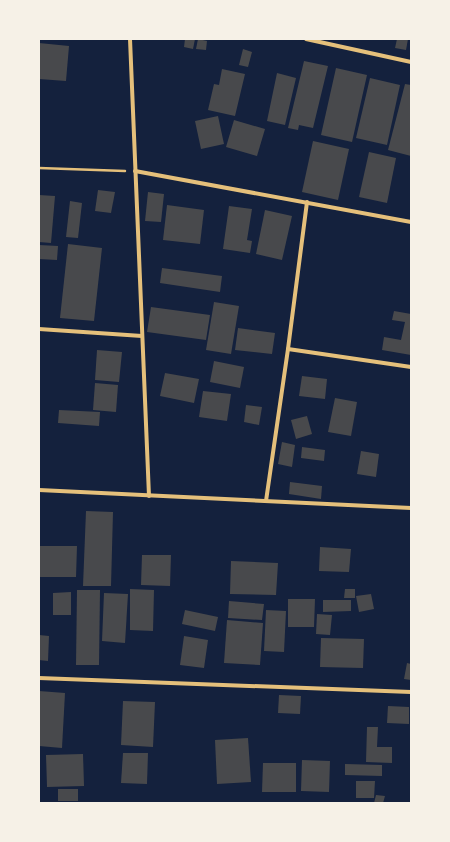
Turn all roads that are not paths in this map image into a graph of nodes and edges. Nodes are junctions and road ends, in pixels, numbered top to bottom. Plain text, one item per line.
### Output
1 (130, 39) edge
2 (306, 39) edge
3 (411, 62) edge
4 (135, 171) junction
5 (307, 202) junction
6 (411, 222) edge
7 (39, 329) edge
8 (142, 336) junction
9 (288, 349) junction
10 (411, 366) edge
11 (39, 490) edge
12 (149, 496) junction
13 (266, 501) junction
14 (411, 508) edge
15 (39, 678) edge
16 (411, 692) edge

1 - 4 street
2 - 3 street
4 - 5 street
4 - 8 street
5 - 6 street
5 - 9 street
7 - 8 street
8 - 12 street
9 - 10 street
9 - 13 street
11 - 12 street
12 - 13 street
13 - 14 street
15 - 16 street

